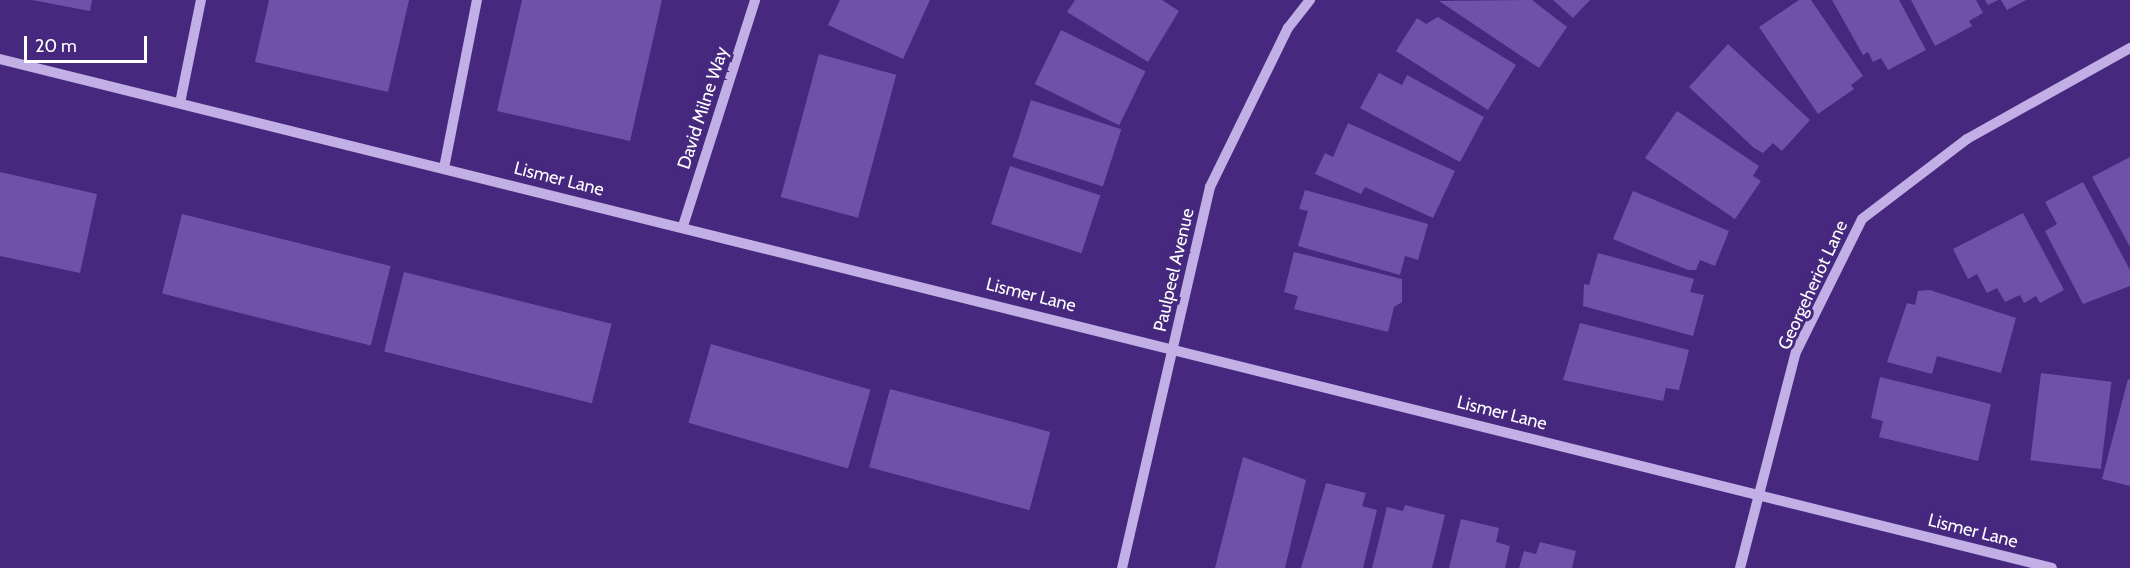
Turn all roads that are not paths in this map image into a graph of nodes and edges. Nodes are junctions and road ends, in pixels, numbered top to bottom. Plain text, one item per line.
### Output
1 (201, 0) edge
2 (477, 0) edge
3 (755, 0) edge
4 (1310, 0) edge
5 (2130, 48) edge
6 (0, 59) edge
7 (180, 103) junction
8 (444, 168) junction
9 (682, 226) junction
10 (1173, 348) junction
11 (1759, 495) junction
12 (1122, 568) edge
13 (1740, 568) edge
14 (2052, 568) edge

1 - 7 street
2 - 8 street
3 - 9 street, David Milne Way
4 - 10 street, Paulpeel Avenue
5 - 11 street, Georgeheriot Lane
6 - 7 street, Lismer Lane
7 - 8 street, Lismer Lane
8 - 9 street, Lismer Lane
9 - 10 street, Lismer Lane
10 - 11 street, Lismer Lane
10 - 12 street, Paulpeel Avenue
11 - 13 street, Georgeheriot Lane
11 - 14 street, Lismer Lane

